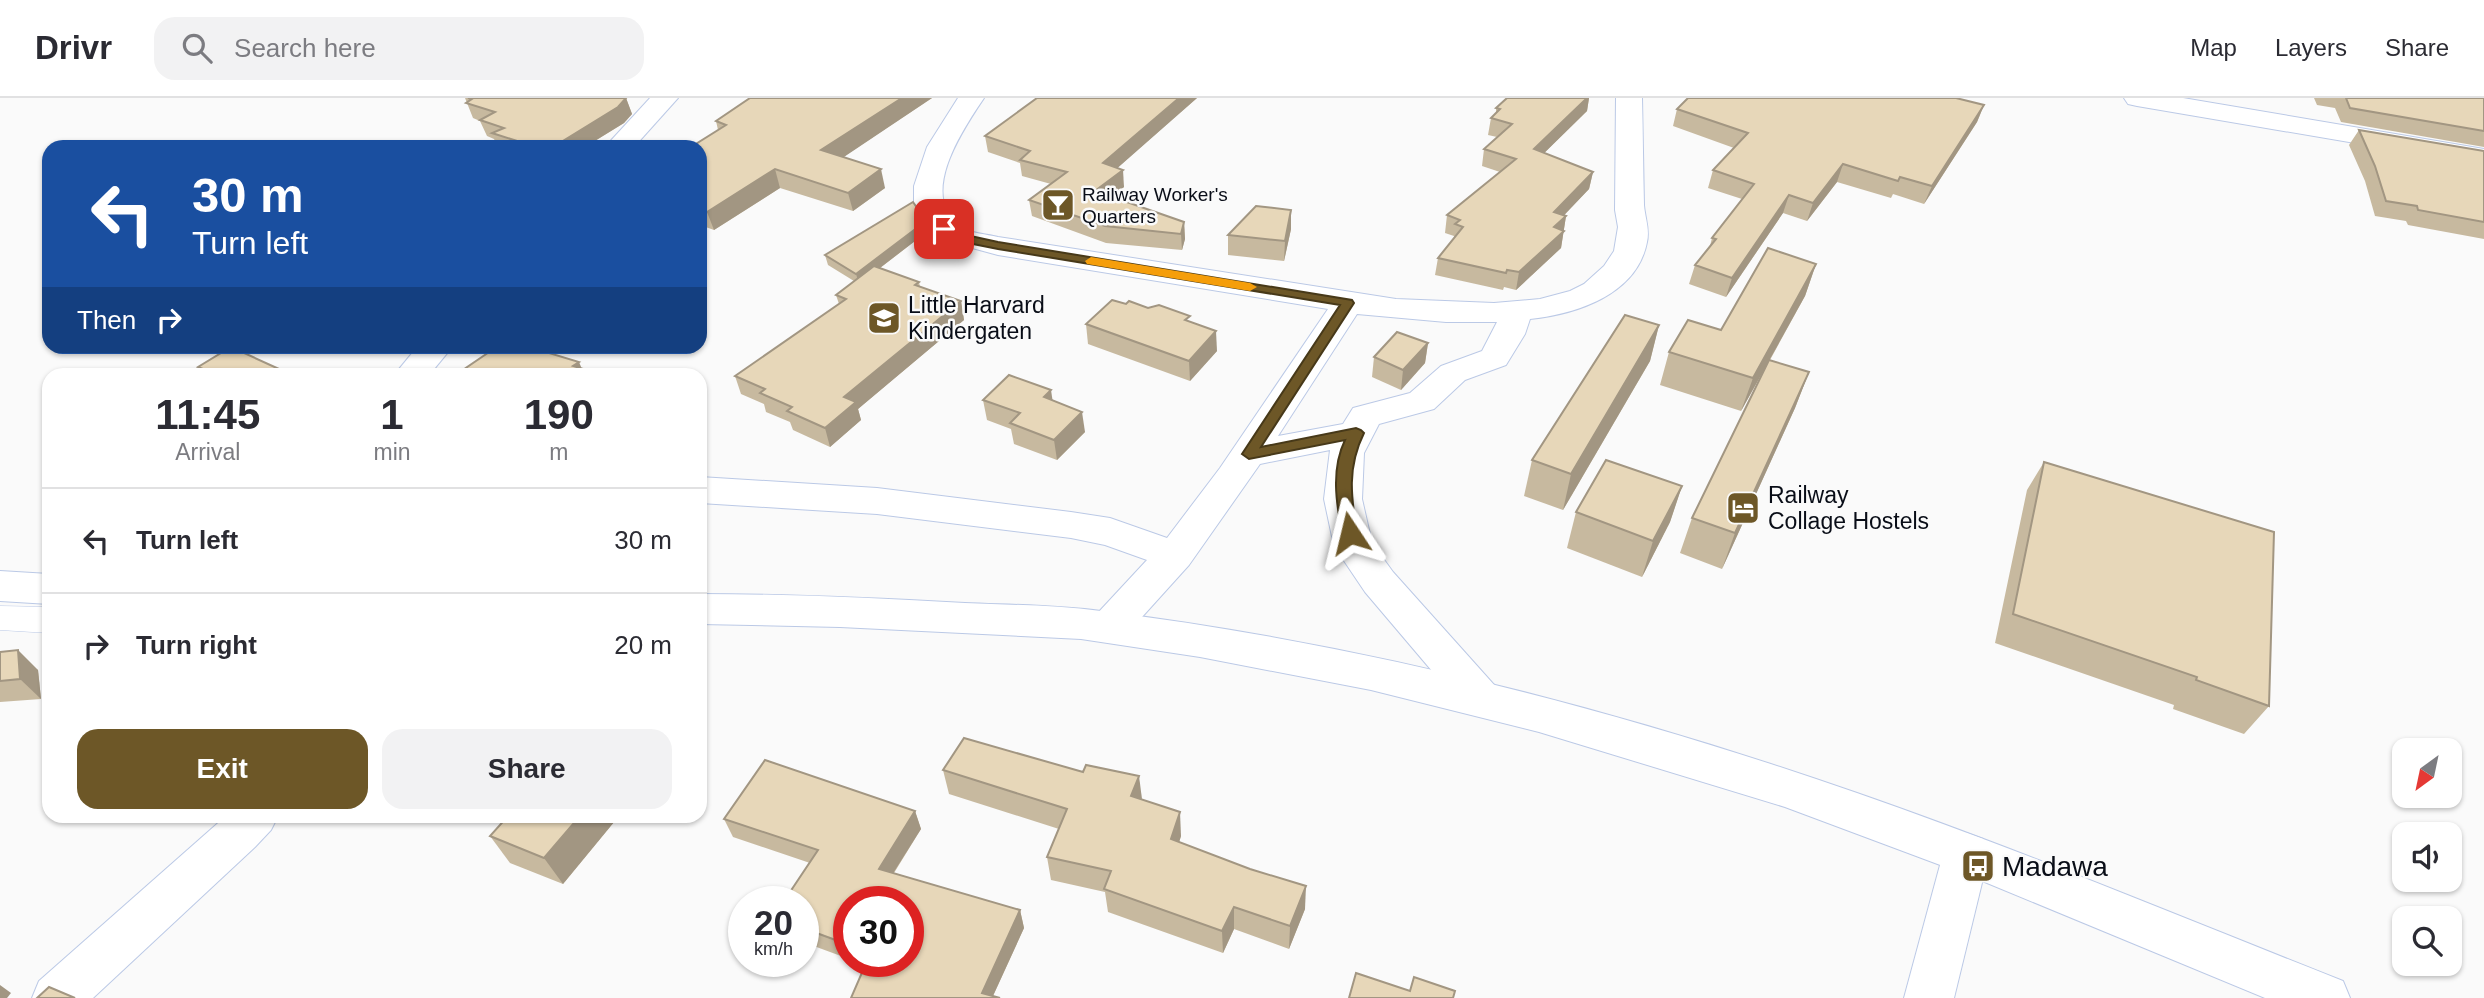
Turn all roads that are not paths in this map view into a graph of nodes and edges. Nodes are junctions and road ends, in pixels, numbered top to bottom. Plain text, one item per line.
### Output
1 (665, 98) edge
2 (971, 98) edge
3 (1629, 98) edge
4 (2137, 98) edge
5 (626, 140) edge
6 (2484, 157) edge
7 (1348, 303) junction
8 (1516, 312) junction
9 (430, 354) edge
10 (417, 368) edge
11 (1356, 433) junction
12 (1249, 454) junction
13 (707, 490) edge
14 (1175, 555) junction
15 (0, 586) edge
16 (42, 589) edge
17 (707, 609) edge
18 (0, 618) edge
19 (42, 620) edge
20 (1109, 627) junction
21 (1481, 699) junction
22 (248, 823) edge
23 (1966, 854) junction
24 (57, 998) edge
25 (1929, 998) edge
26 (2325, 998) edge

1 - 5 street
2 - 7 street
3 - 8 street
4 - 6 street
7 - 8 street
7 - 12 street
8 - 11 street
9 - 10 street
11 - 12 street
11 - 21 street
12 - 14 street
13 - 14 street
14 - 20 street
15 - 16 street
17 - 20 street
18 - 19 street
20 - 21 street
21 - 23 street
22 - 24 street
23 - 25 street
23 - 26 street

